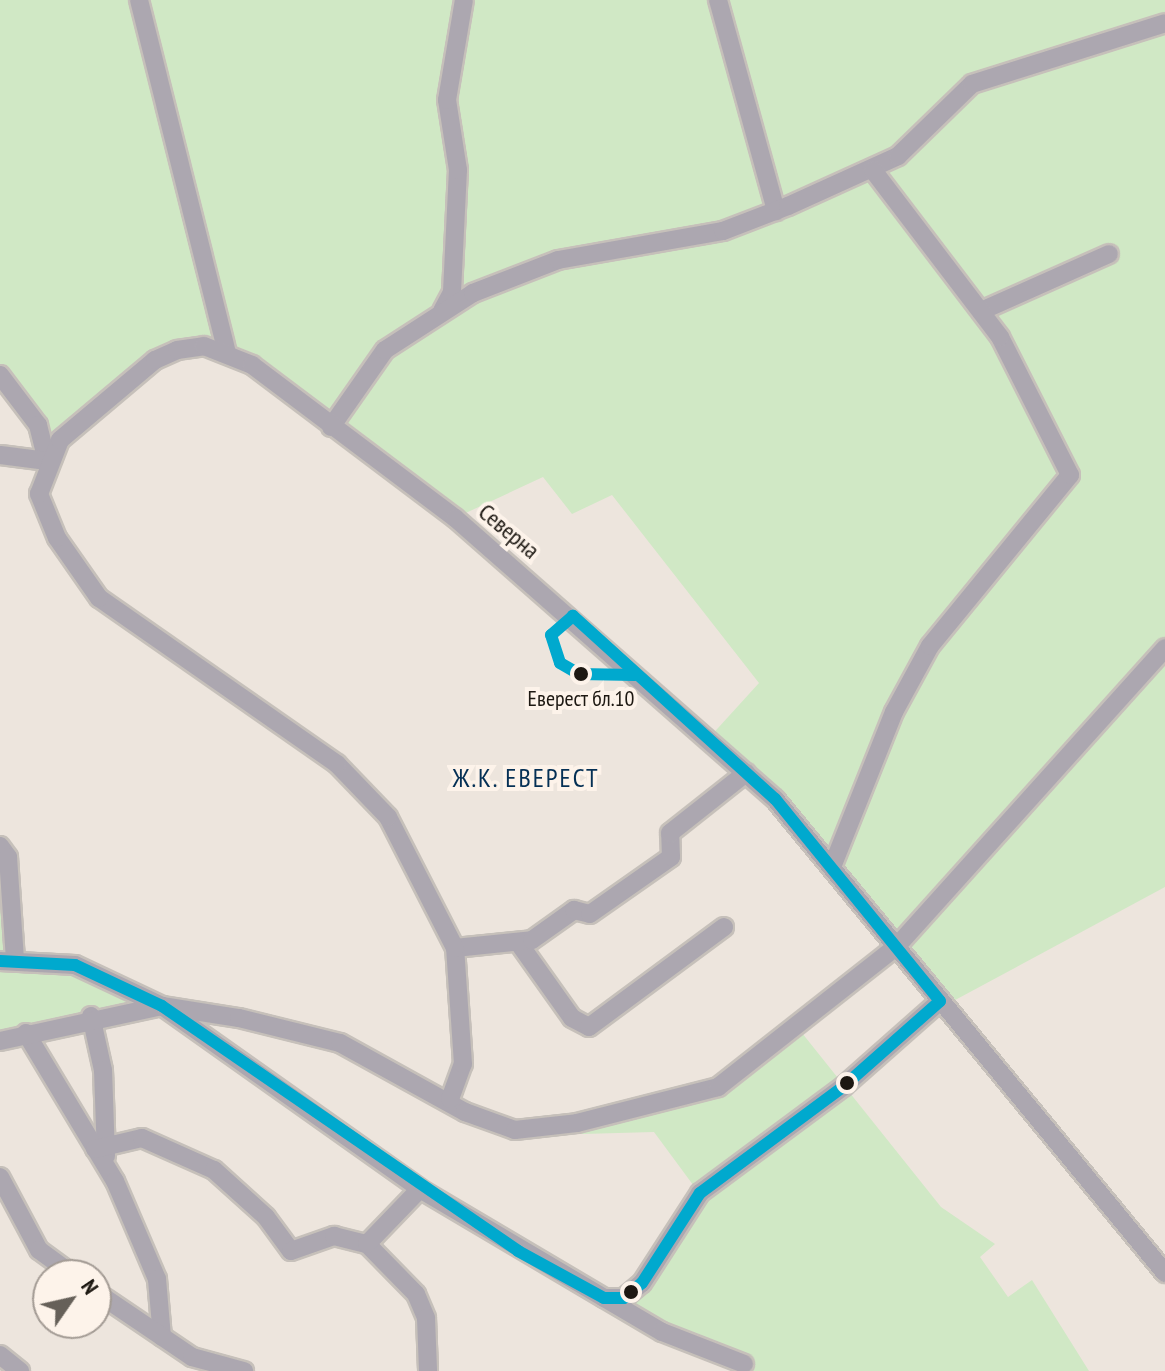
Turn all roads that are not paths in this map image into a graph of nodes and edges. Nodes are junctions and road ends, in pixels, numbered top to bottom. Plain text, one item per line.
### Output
1 (139, 0) edge
2 (464, 0) edge
3 (718, 0) edge
4 (1165, 23) edge
5 (873, 170) junction
6 (776, 211) junction
7 (1109, 254) dead end
8 (981, 311) junction
9 (440, 313) junction
10 (227, 353) junction
11 (0, 375) edge
12 (331, 427) junction
13 (0, 455) edge
14 (47, 461) junction
15 (1165, 648) edge
16 (746, 773) junction
17 (0, 846) edge
18 (832, 867) junction
19 (724, 927) dead end
20 (518, 942) junction
21 (897, 946) junction
22 (455, 948) junction
23 (7, 949) edge
24 (940, 1001) junction
25 (162, 1006) junction
26 (91, 1016) junction
27 (26, 1033) junction
28 (0, 1041) edge
29 (450, 1099) junction
30 (100, 1148) junction
31 (0, 1177) edge
32 (420, 1189) junction
33 (367, 1244) junction
34 (1144, 1246) junction
35 (1165, 1252) edge
36 (51, 1259) edge
37 (1165, 1273) edge
38 (604, 1298) junction
39 (112, 1303) edge
40 (162, 1337) junction
41 (0, 1355) edge
42 (187, 1364) edge
43 (744, 1364) dead end
44 (20, 1371) edge
45 (244, 1371) edge
46 (428, 1371) edge

1 - 10 street
2 - 9 street
3 - 6 street
4 - 5 street
5 - 6 street
5 - 8 street
6 - 9 street
7 - 8 street
8 - 18 street
9 - 12 street
10 - 12 street, Северна
10 - 14 street
11 - 14 street
12 - 16 street, Северна
13 - 14 street
14 - 22 street
15 - 21 street
16 - 18 street, Северна
16 - 20 street
17 - 23 street
18 - 21 street, Северна
19 - 20 street
20 - 22 street
21 - 24 street, Северна
21 - 29 street
22 - 29 street
23 - 25 street
24 - 34 street, Северна
24 - 38 street
25 - 26 street
25 - 29 street
25 - 32 street
26 - 27 street
26 - 30 street
27 - 28 street
27 - 30 street
30 - 33 street
30 - 40 street
31 - 36 street
32 - 33 street
32 - 38 street
33 - 46 street
34 - 35 street
34 - 37 street, Северна
38 - 43 street
39 - 40 street
40 - 42 street
41 - 44 street
42 - 45 street

